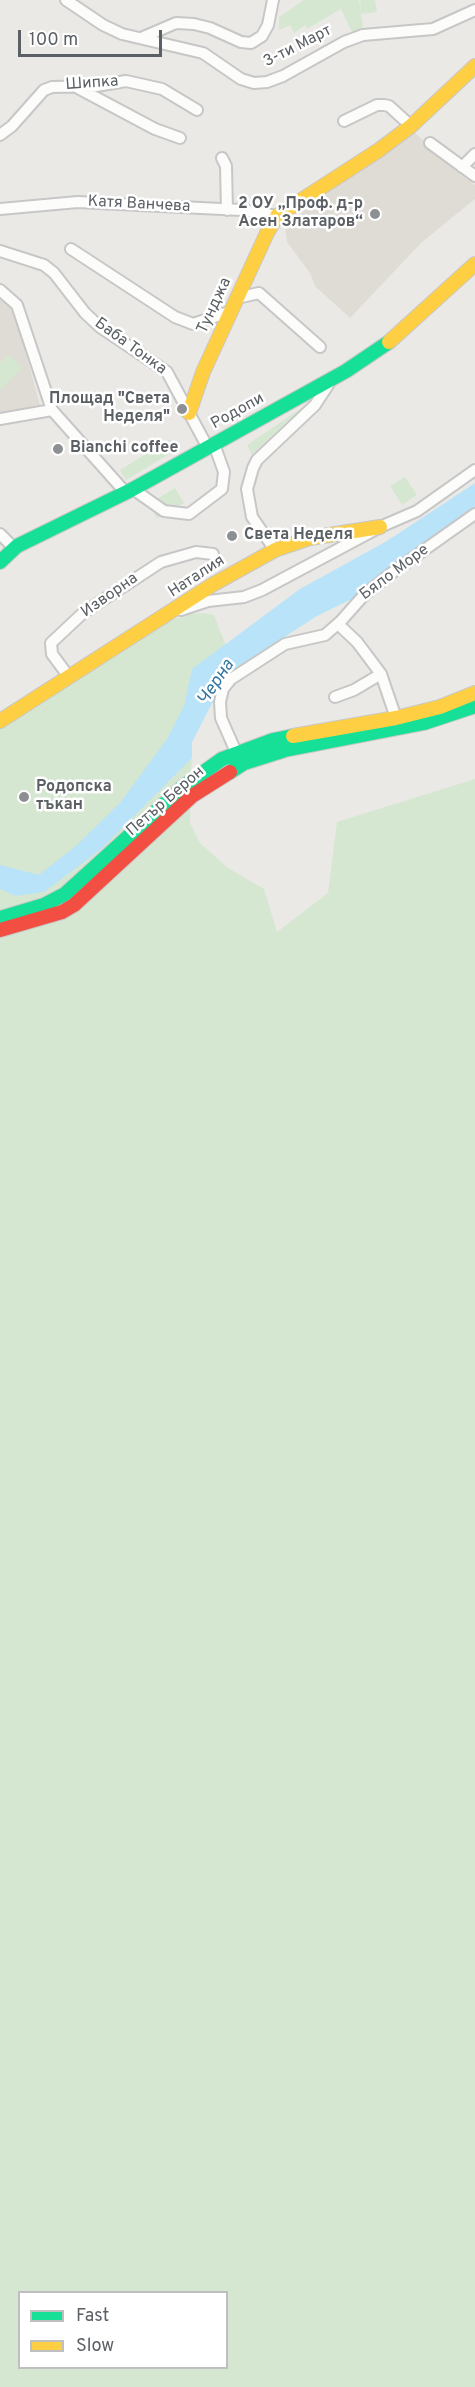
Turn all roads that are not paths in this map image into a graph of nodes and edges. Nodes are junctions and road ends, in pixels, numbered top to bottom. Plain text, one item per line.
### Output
1 (66, 0) edge
2 (273, 0) edge
3 (475, 10) edge
4 (141, 38) junction
5 (475, 66) edge
6 (77, 87) junction
7 (196, 110) dead end
8 (344, 121) dead end
9 (411, 126) junction
10 (0, 135) edge
11 (180, 138) dead end
12 (430, 143) dead end
13 (475, 154) edge
14 (222, 158) dead end
15 (462, 167) junction
16 (475, 176) edge
17 (0, 209) edge
18 (227, 210) junction
19 (277, 216) junction
20 (71, 249) dead end
21 (0, 251) edge
22 (475, 264) edge
23 (0, 290) edge
24 (235, 305) junction
25 (320, 347) dead end
26 (333, 378) junction
27 (52, 410) junction
28 (189, 413) junction
29 (0, 418) edge
30 (211, 446) junction
31 (475, 470) edge
32 (130, 491) junction
33 (475, 514) edge
34 (380, 527) junction
35 (0, 534) edge
36 (14, 548) junction
37 (275, 550) junction
38 (213, 554) dead end
39 (0, 562) edge
40 (169, 614) junction
41 (338, 624) junction
42 (381, 674) junction
43 (69, 677) junction
44 (475, 693) edge
45 (335, 697) dead end
46 (475, 706) edge
47 (396, 718) junction
48 (0, 721) edge
49 (236, 752) junction
50 (0, 918) edge
51 (0, 930) edge

1 - 4 street, 3-ти Март
2 - 4 street
3 - 4 street, 3-ти Март
5 - 9 street
6 - 7 street, Шипка
6 - 10 street, Шипка
6 - 11 street
8 - 9 street
9 - 19 street
12 - 15 street
13 - 15 street
14 - 18 street
15 - 16 street
17 - 18 street, Катя Ванчева
18 - 19 street, Катя Ванчева
19 - 24 street, Тунджа
20 - 24 street
21 - 28 street, Баба Тонка
22 - 26 street, Родопи
23 - 27 street
24 - 25 street
24 - 28 street, Тунджа
26 - 30 street, Родопи
26 - 37 street
27 - 29 street
27 - 32 street, Баба Тонка
28 - 30 street, Баба Тонка
30 - 32 street, Родопи
30 - 32 street, Баба Тонка
31 - 34 street, Наталия
32 - 36 street, Родопи
33 - 41 street, Бяло Море
34 - 37 street, Наталия
34 - 40 street, Наталия
35 - 36 street
36 - 39 street, Родопи
37 - 40 street, Наталия
38 - 43 street, Изворна
40 - 43 street, Наталия
41 - 42 street
41 - 49 street, Бяло Море
42 - 45 street
42 - 47 street
43 - 48 street, Наталия
44 - 47 street, Петър Берон
46 - 51 street, Петър Берон
47 - 49 street, Петър Берон
49 - 50 street, Петър Берон

